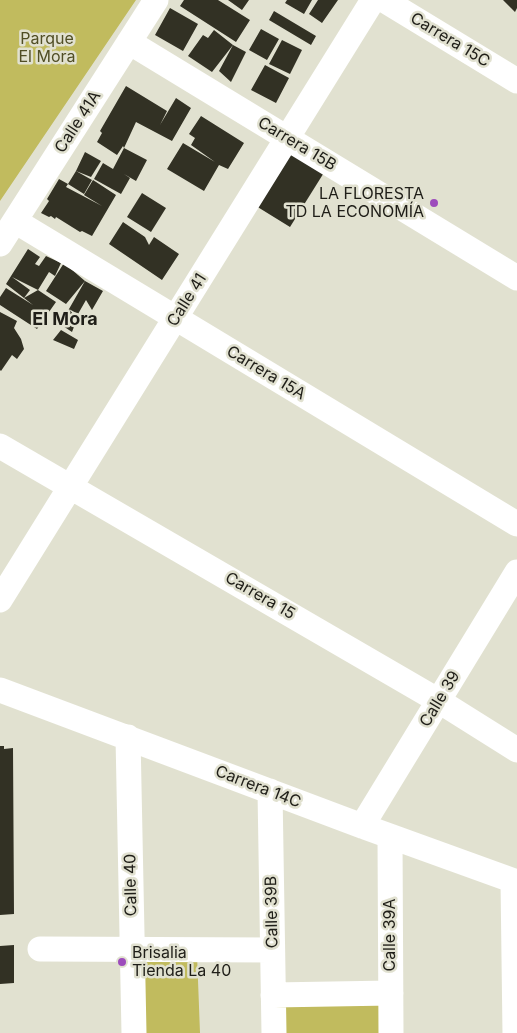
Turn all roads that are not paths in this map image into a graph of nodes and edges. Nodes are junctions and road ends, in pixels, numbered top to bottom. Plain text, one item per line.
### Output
1 (156, 0) edge
2 (373, 0) edge
3 (384, 0) edge
4 (129, 42) junction
5 (517, 81) edge
6 (287, 138) junction
7 (15, 221) junction
8 (0, 244) edge
9 (517, 278) edge
10 (175, 319) junction
11 (0, 446) edge
12 (71, 486) junction
13 (517, 524) edge
14 (517, 572) edge
15 (0, 600) edge
16 (0, 690) edge
17 (439, 701) junction
18 (128, 737) junction
19 (517, 750) edge
20 (270, 791) junction
21 (362, 826) junction
22 (390, 836) junction
23 (515, 881) edge
24 (133, 948) junction
25 (40, 949) dead end
26 (272, 950) junction
27 (391, 993) junction
28 (273, 995) junction
29 (134, 1033) edge
30 (274, 1033) edge
31 (391, 1033) edge
32 (515, 1033) edge

1 - 4 street, Calle 41A
2 - 6 street, Calle 41
3 - 5 street, Carrera 15C
4 - 6 street, Carrera 15B
4 - 7 street, Calle 41A
6 - 9 street, Carrera 15B
6 - 10 street, Calle 41
7 - 8 street, Calle 41A
7 - 10 street, Carrera 15A
10 - 12 street, Calle 41
10 - 13 street, Carrera 15A
11 - 12 street, Carrera 15
12 - 15 street, Calle 41
12 - 17 street, Carrera 15
14 - 17 street, Calle 39
16 - 18 street, Carrera 14C
17 - 19 street, Carrera 15
17 - 21 street, Calle 39
18 - 20 street, Carrera 14C
18 - 24 street, Calle 40
20 - 21 street, Carrera 14C
20 - 26 street, Calle 39B
21 - 22 street, Carrera 14C
22 - 23 street, Carrera 14C
22 - 27 street, Calle 39A
23 - 32 street
24 - 25 street
24 - 26 street
24 - 29 street, Calle 40
26 - 28 street, Calle 39B
27 - 28 street
27 - 31 street, Calle 39A
28 - 30 street, Calle 39B

